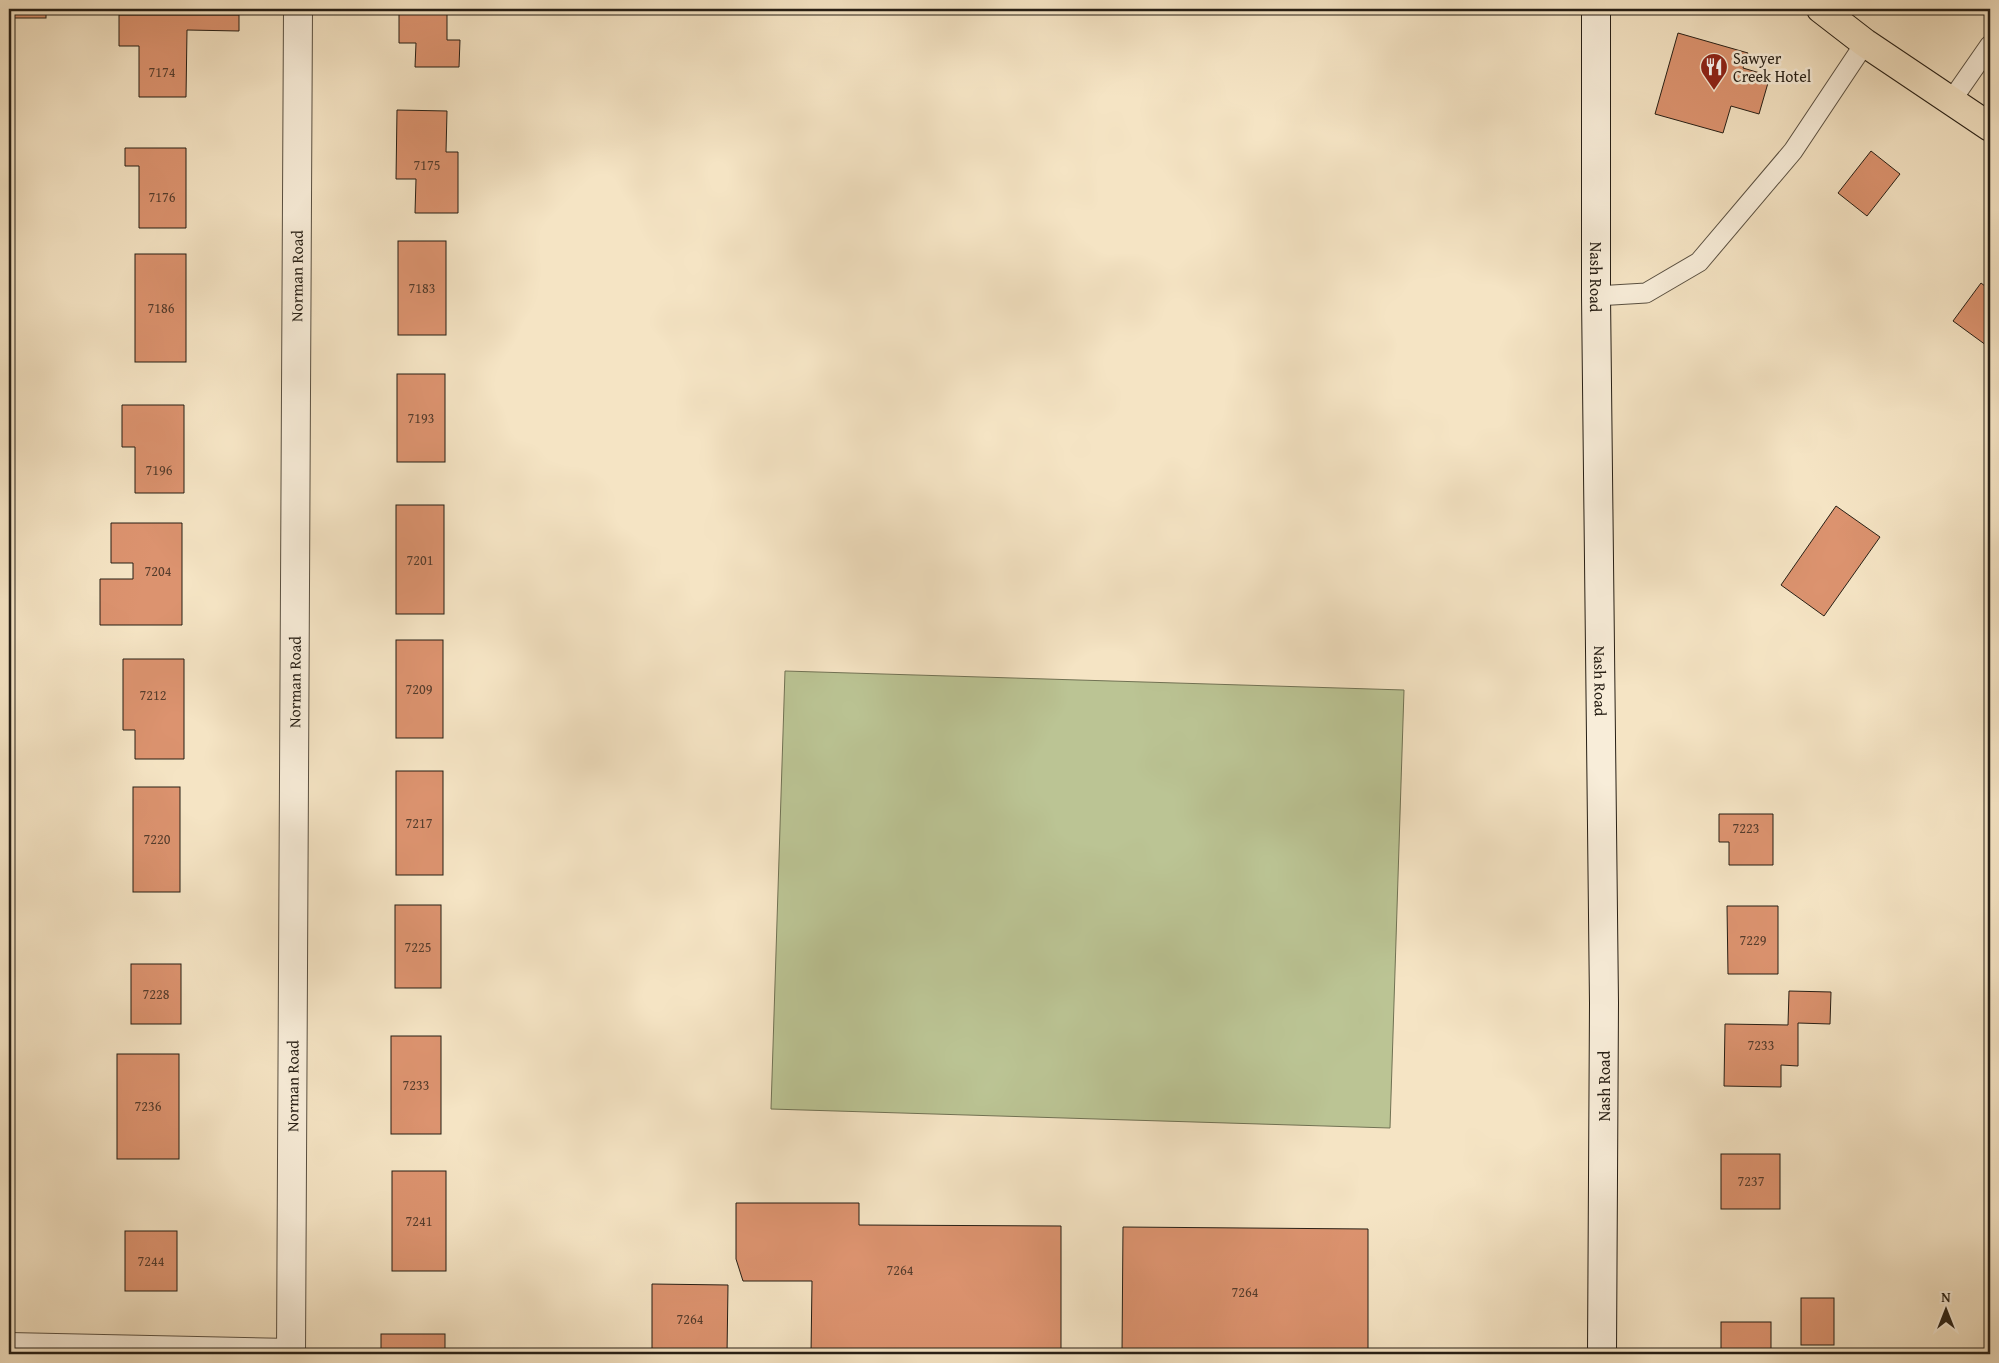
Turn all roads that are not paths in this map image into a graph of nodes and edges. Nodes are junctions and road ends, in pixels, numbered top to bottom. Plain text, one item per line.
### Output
1 (298, 9) edge
2 (1596, 9) edge
3 (1821, 9) edge
4 (1865, 44) junction
5 (1990, 45) edge
6 (1951, 101) junction
7 (1990, 127) edge
8 (1596, 296) junction
9 (9, 1347) edge
10 (291, 1354) edge
11 (1602, 1354) edge

1 - 10 street, Norman Road
2 - 8 street, Nash Road
3 - 4 main road
4 - 6 main road
4 - 8 lane
5 - 6 lane
6 - 7 main road
8 - 11 street, Nash Road
9 - 10 street

